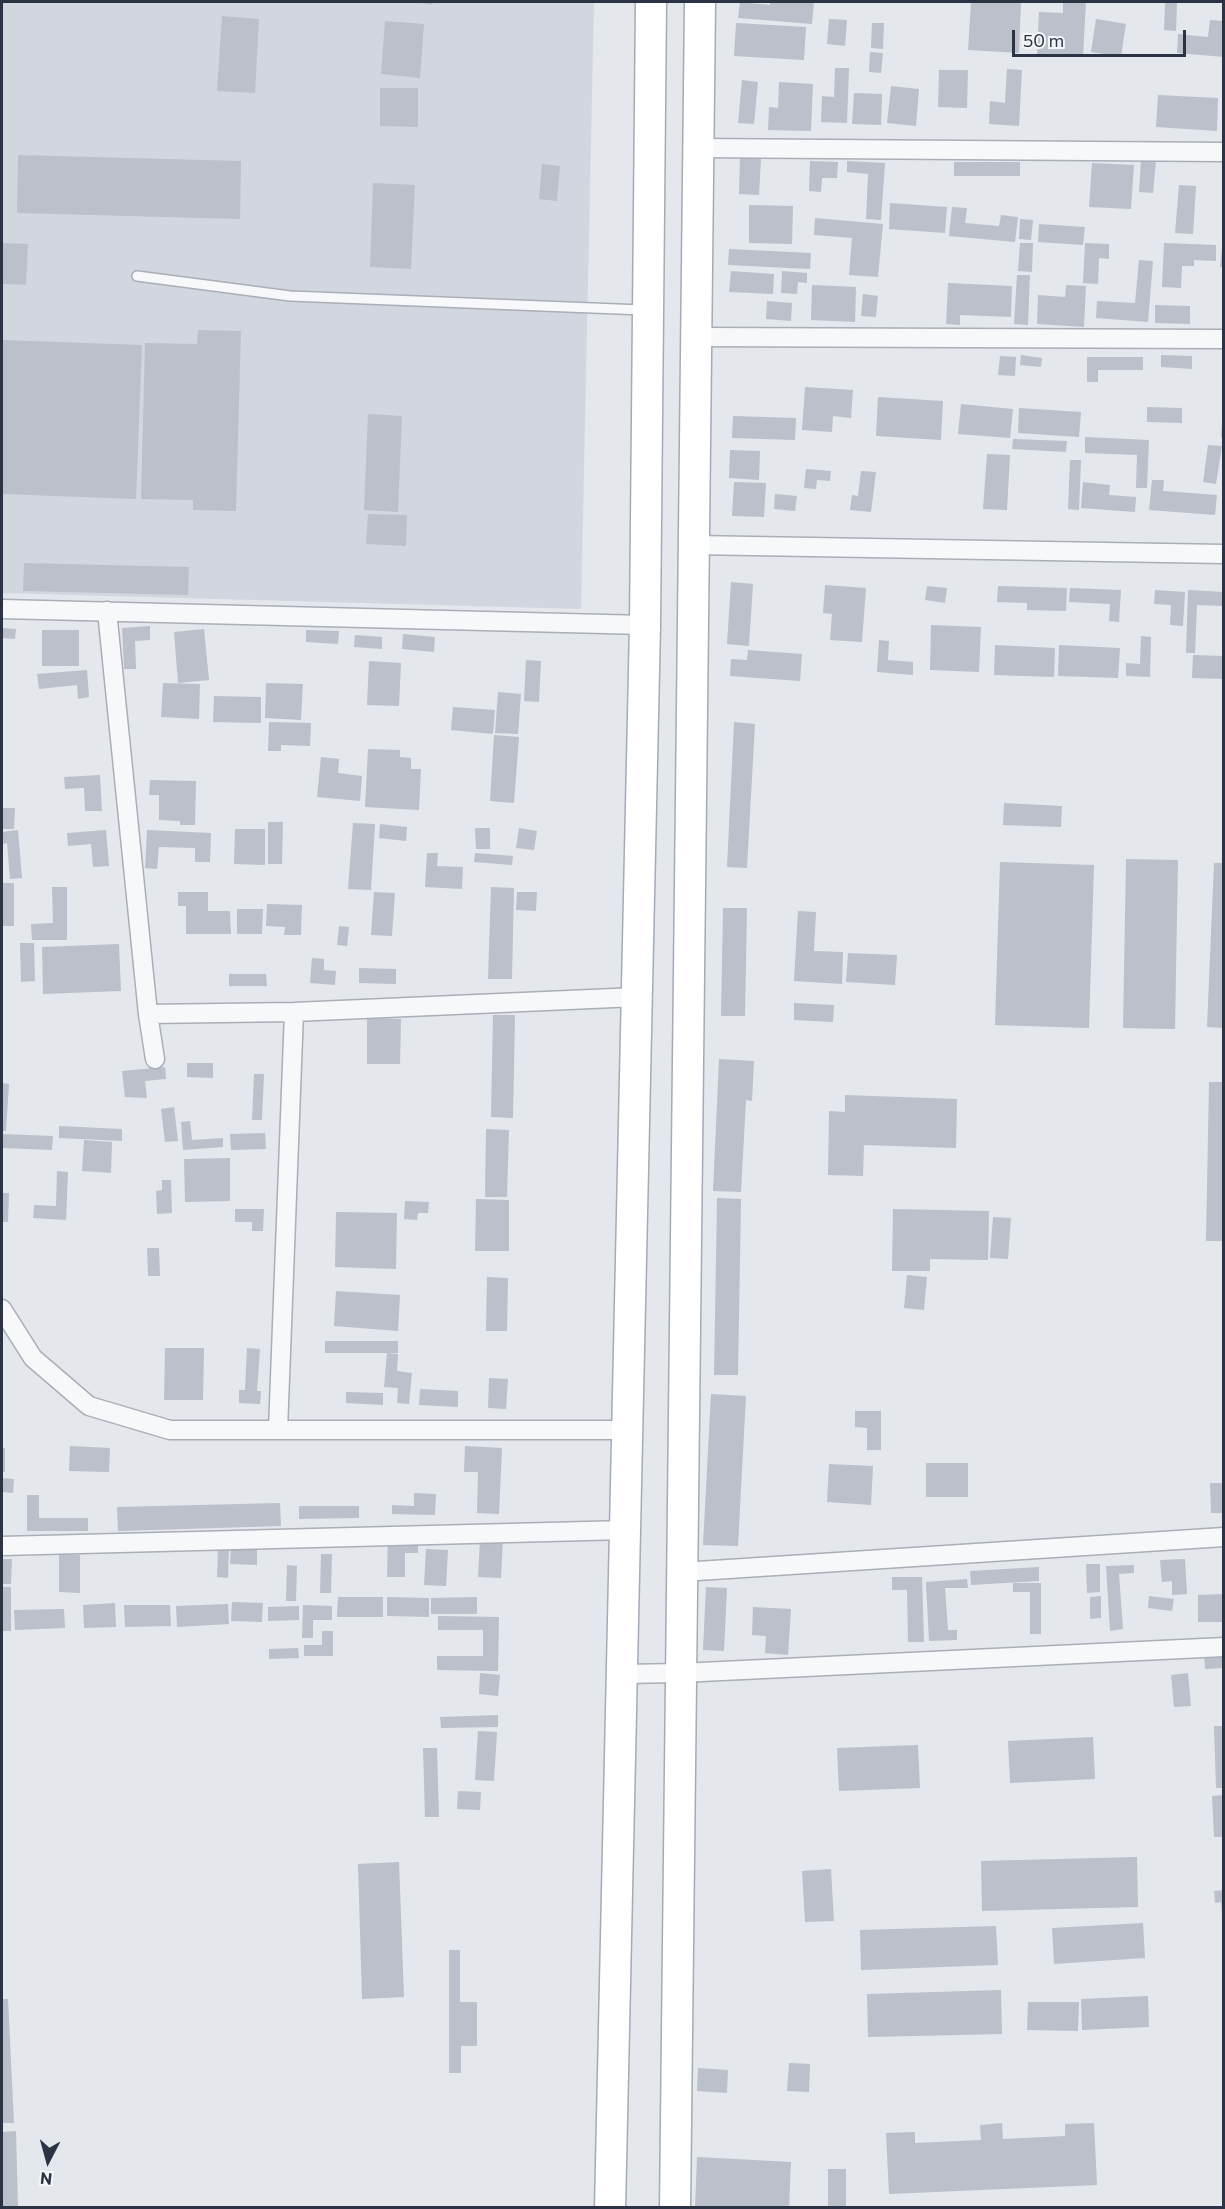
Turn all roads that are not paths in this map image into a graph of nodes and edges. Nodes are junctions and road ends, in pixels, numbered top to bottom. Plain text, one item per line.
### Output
1 (651, 2) edge
2 (700, 2) edge
3 (698, 148) junction
4 (1224, 153) edge
5 (137, 276) dead end
6 (648, 310) junction
7 (696, 337) junction
8 (1224, 339) edge
9 (693, 545) junction
10 (1224, 554) edge
11 (2, 609) edge
12 (107, 611) junction
13 (645, 625) junction
14 (637, 997) junction
15 (294, 1012) junction
16 (148, 1014) junction
17 (155, 1059) dead end
18 (2, 1308) edge
19 (278, 1430) junction
20 (628, 1430) junction
21 (626, 1530) junction
22 (1224, 1537) edge
23 (2, 1546) edge
24 (682, 1572) junction
25 (1224, 1647) edge
26 (680, 1673) junction
27 (622, 1674) junction
28 (610, 2208) edge
29 (675, 2208) edge

1 - 6 main road
2 - 3 main road
3 - 4 street
3 - 7 main road
5 - 6 lane
6 - 13 main road
7 - 8 street
7 - 9 main road
9 - 10 street
9 - 24 main road
11 - 12 street
12 - 13 street
12 - 16 street
13 - 14 main road
14 - 15 street
14 - 20 main road
15 - 16 street
15 - 19 street
16 - 17 street
18 - 19 street
19 - 20 street
20 - 21 main road
21 - 23 street
21 - 27 main road
22 - 24 street
24 - 26 main road
25 - 26 street
26 - 27 street
26 - 29 main road
27 - 28 main road

